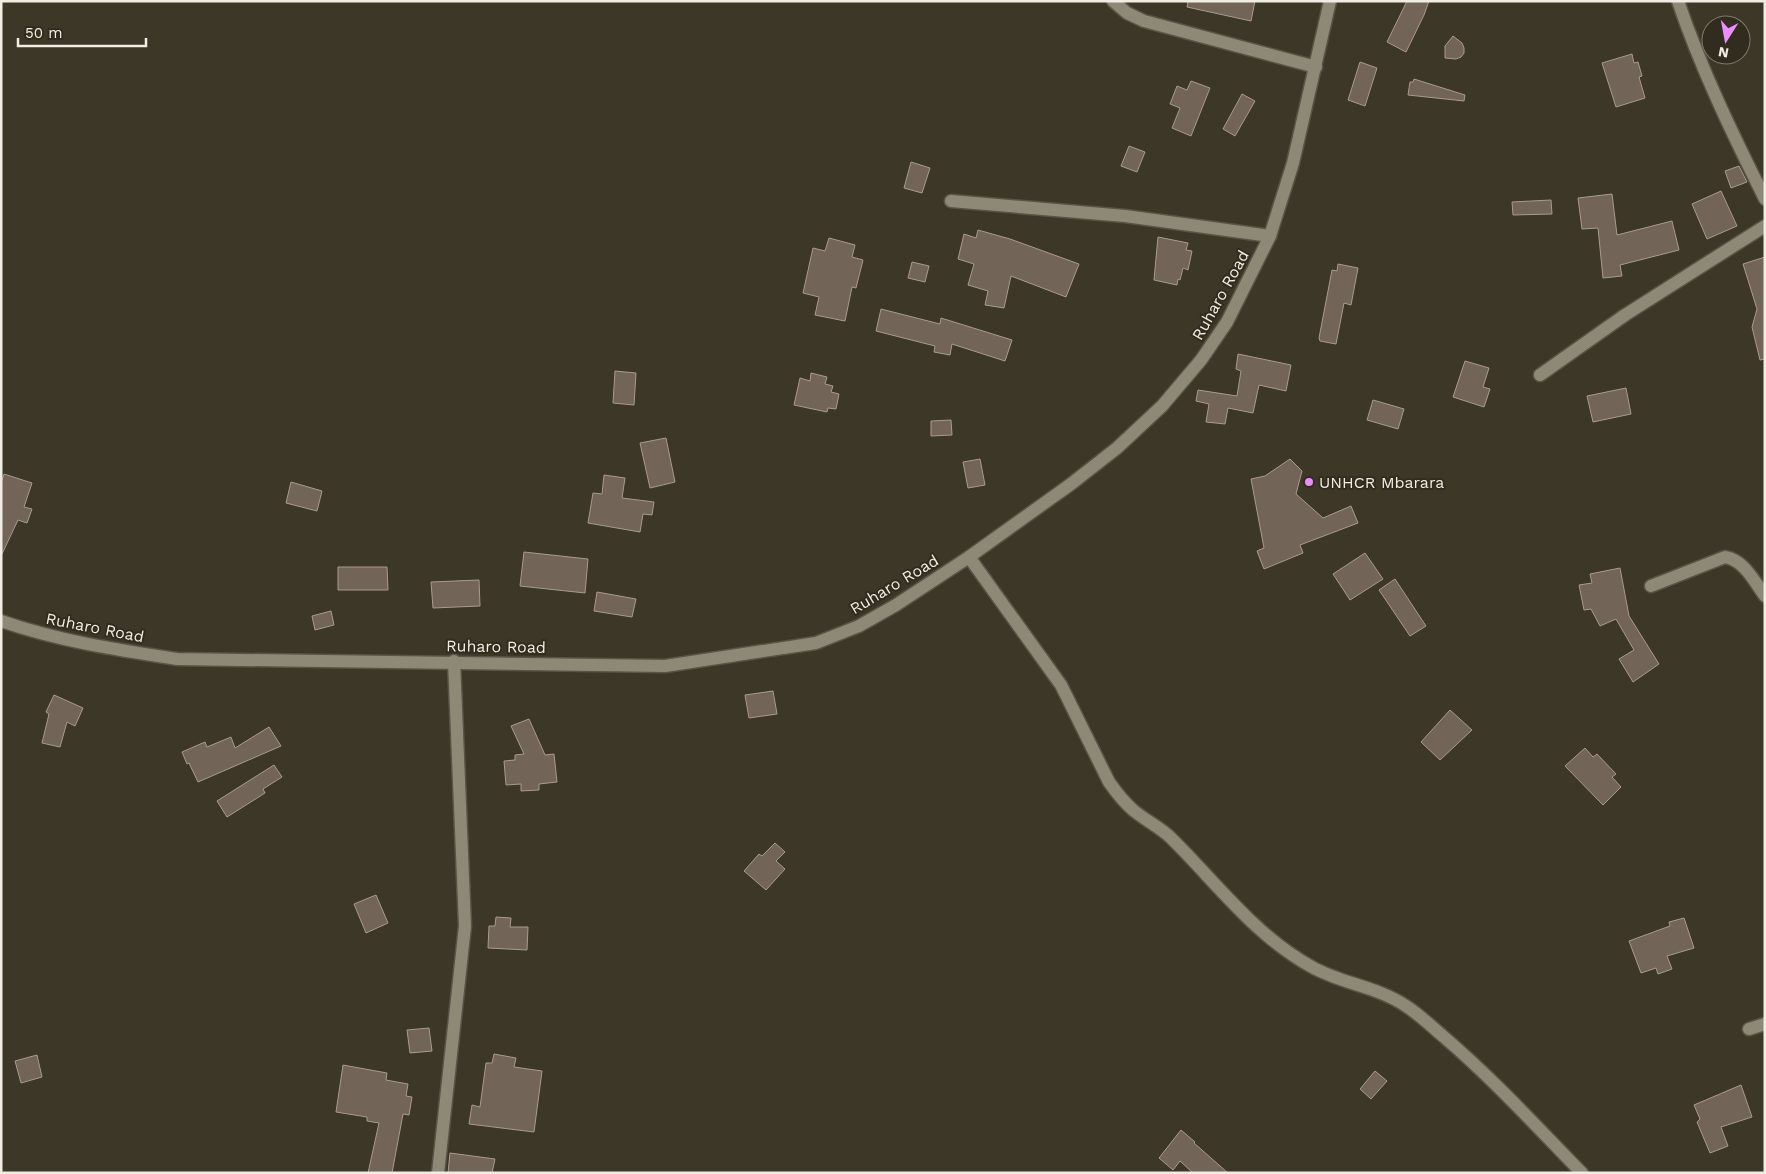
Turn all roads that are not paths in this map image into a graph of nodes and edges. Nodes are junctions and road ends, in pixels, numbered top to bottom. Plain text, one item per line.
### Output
1 (1113, 1) edge
2 (1330, 1) edge
3 (1678, 1) edge
4 (1316, 67) junction
5 (1765, 199) edge
6 (951, 202) dead end
7 (1765, 226) edge
8 (1270, 236) junction
9 (1540, 375) dead end
10 (969, 557) junction
11 (1651, 586) dead end
12 (1765, 596) edge
13 (1, 622) edge
14 (454, 661) junction
15 (1765, 1024) edge
16 (1749, 1029) dead end
17 (438, 1173) edge
18 (1582, 1173) edge

1 - 4 street
2 - 4 street, Ruharo Road
3 - 5 street
4 - 8 street, Ruharo Road
6 - 8 street
7 - 9 street
8 - 10 street, Ruharo Road
10 - 14 street, Ruharo Road
10 - 18 street
11 - 12 street
13 - 14 street, Ruharo Road
14 - 17 street
15 - 16 street

